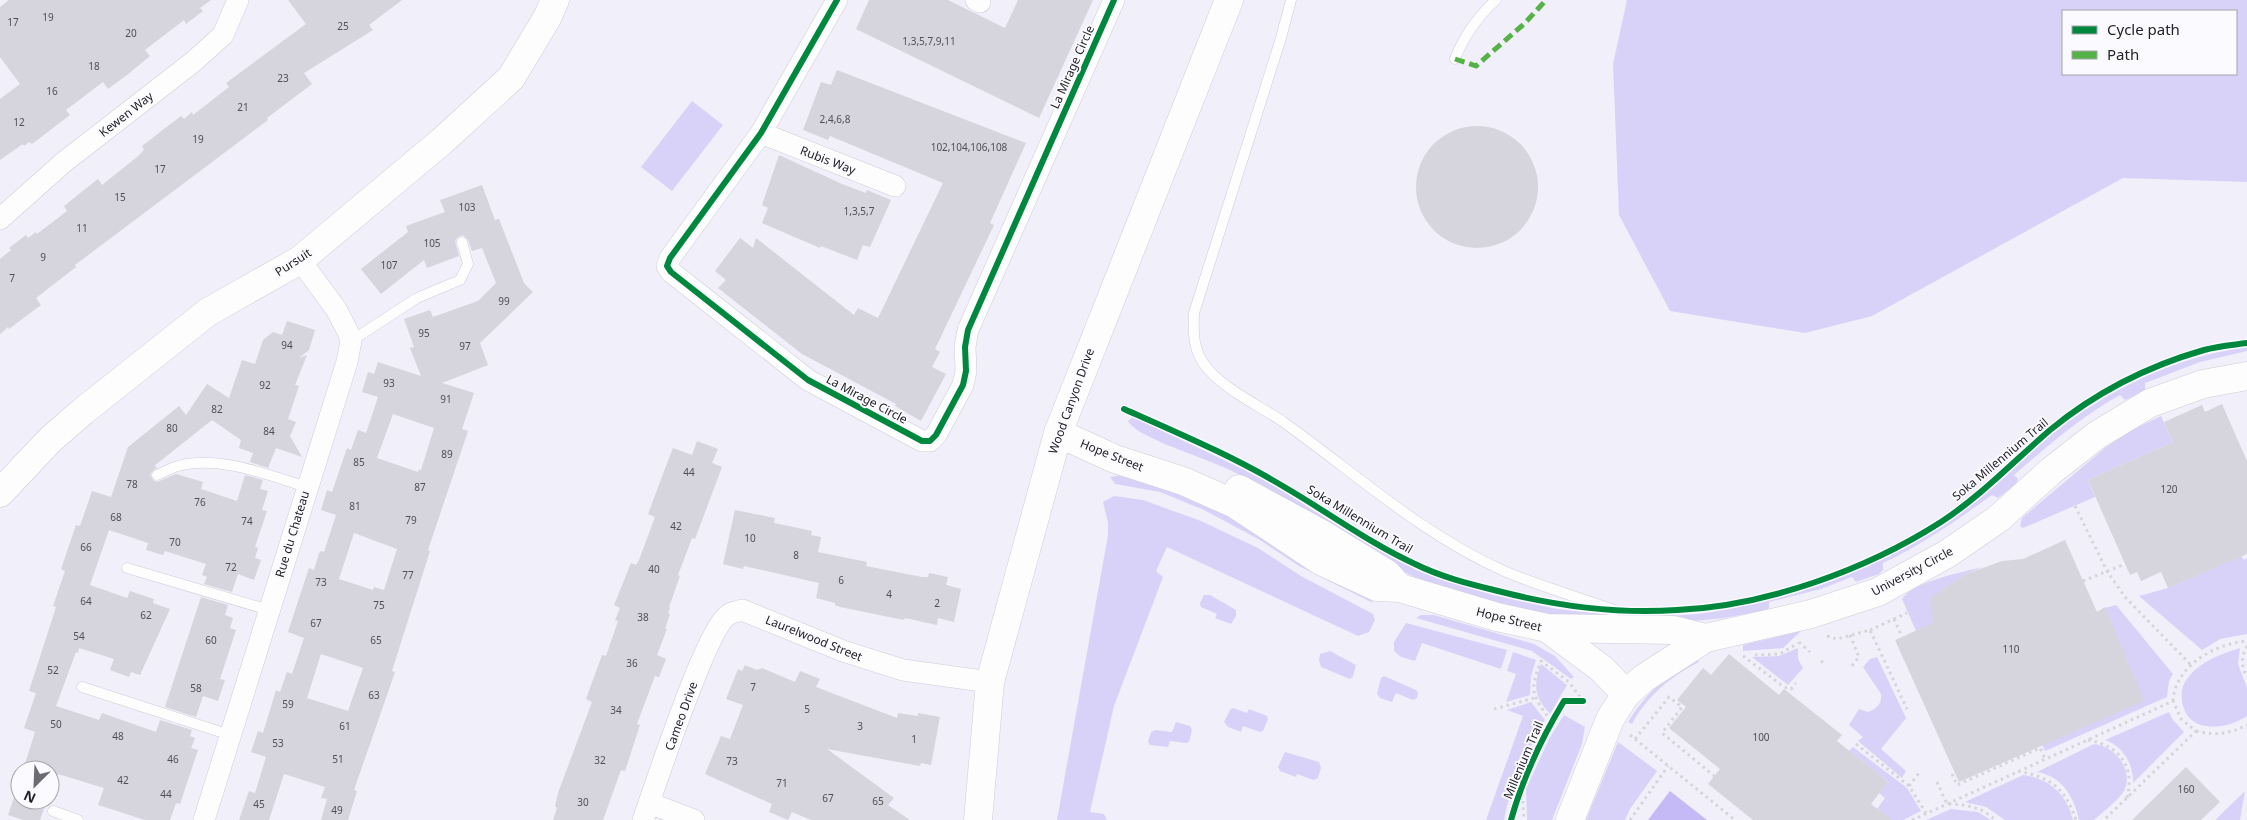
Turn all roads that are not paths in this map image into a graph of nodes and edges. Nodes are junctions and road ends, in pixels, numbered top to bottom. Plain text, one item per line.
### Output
1 (238, 0) edge
2 (555, 0) edge
3 (837, 0) edge
4 (1114, 0) edge
5 (1229, 0) edge
6 (1291, 0) edge
7 (1496, 0) edge
8 (1455, 59) dead end
9 (761, 133) junction
10 (895, 186) dead end
11 (0, 220) edge
12 (462, 242) dead end
13 (300, 260) junction
14 (352, 340) junction
15 (2247, 376) edge
16 (1058, 432) junction
17 (156, 475) dead end
18 (307, 487) junction
19 (0, 493) edge
20 (126, 568) dead end
21 (269, 610) junction
22 (727, 615) joint
23 (1611, 620) junction
24 (1547, 628) junction
25 (1706, 638) junction
26 (990, 682) junction
27 (82, 687) dead end
28 (1626, 694) junction
29 (230, 735) junction
30 (54, 811) dead end
31 (646, 812) edge
32 (78, 820) edge
33 (204, 820) edge
34 (694, 820) edge
35 (978, 820) edge
36 (1570, 820) edge

1 - 11 street, Kewen Way
2 - 13 street, Pursuit
3 - 9 street, La Mirage Circle
4 - 9 street, La Mirage Circle
5 - 16 street, Wood Canyon Drive
6 - 23 lane
7 - 8 lane
9 - 10 street, Rubis Way
12 - 14 lane
13 - 14 street
13 - 19 street, Pursuit
14 - 18 street, Rue du Chateau
15 - 25 street, University Circle
16 - 24 street, Hope Street
16 - 26 street, Wood Canyon Drive
17 - 18 lane
18 - 21 street, Rue du Chateau
20 - 21 lane
21 - 29 street, Rue du Chateau
22 - 26 street, Laurelwood Street
22 - 31 street, Cameo Drive
23 - 24 street
23 - 25 street
24 - 28 street, Hope Street
25 - 28 street, University Circle
26 - 35 street, Wood Canyon Drive
27 - 29 lane
28 - 36 street, University Circle
29 - 33 street, Rue du Chateau
30 - 32 lane
31 - 34 street

